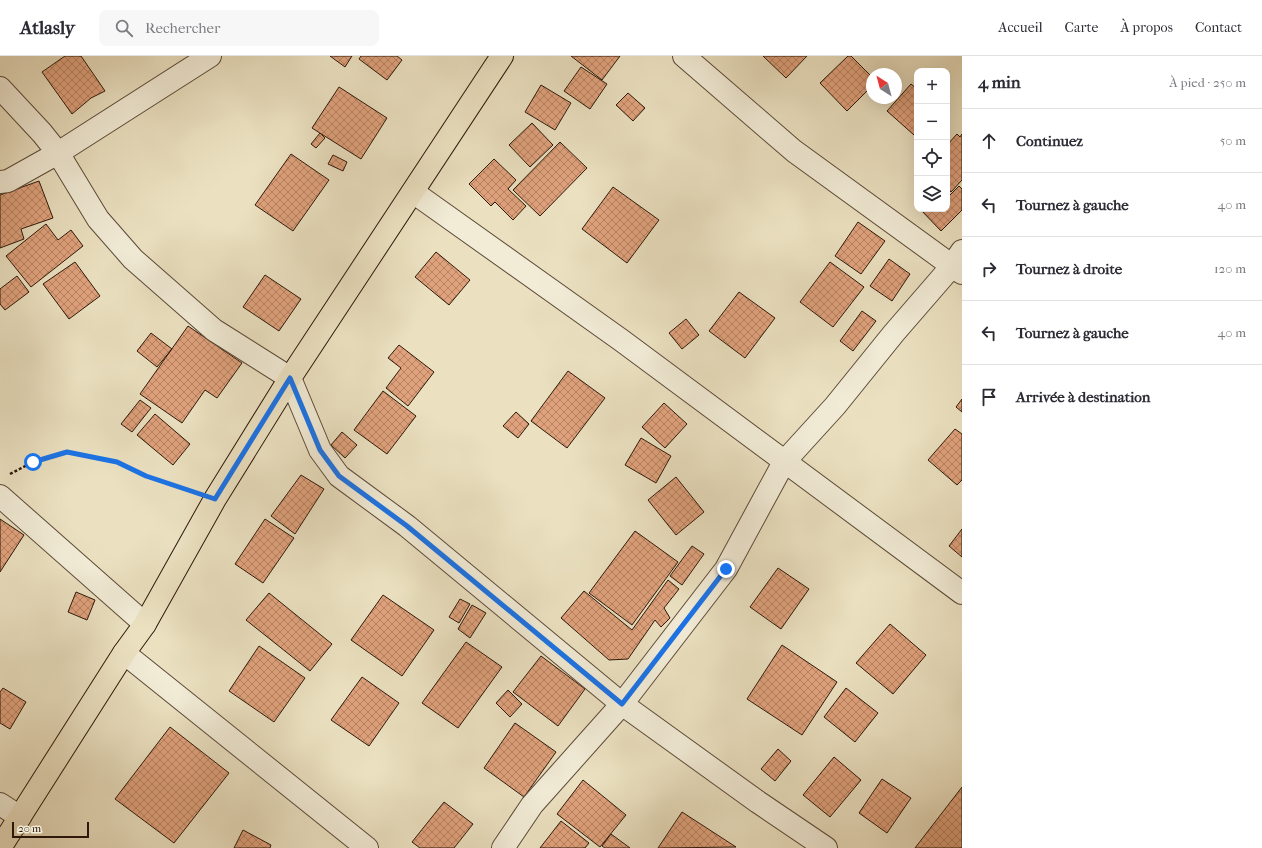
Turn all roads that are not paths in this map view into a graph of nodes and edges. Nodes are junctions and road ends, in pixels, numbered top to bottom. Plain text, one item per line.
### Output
1 (210, 56) edge
2 (502, 56) edge
3 (684, 56) edge
4 (0, 88) edge
5 (58, 153) junction
6 (0, 182) edge
7 (413, 192) junction
8 (959, 264) edge
9 (290, 378) junction
10 (784, 462) junction
11 (0, 496) edge
12 (962, 593) edge
13 (145, 624) junction
14 (124, 653) junction
15 (622, 704) junction
16 (0, 804) edge
17 (20, 817) junction
18 (0, 848) edge
19 (367, 848) edge
20 (503, 848) edge
21 (826, 848) edge

1 - 5 street
2 - 7 main road
3 - 8 street
4 - 5 street
5 - 6 street
5 - 9 street
7 - 9 main road
7 - 10 street
8 - 10 street
9 - 13 main road
9 - 15 street
10 - 12 street
10 - 15 street
11 - 13 street
13 - 14 main road
14 - 17 main road
14 - 19 street
15 - 20 street
15 - 21 street
16 - 17 street
17 - 18 main road

